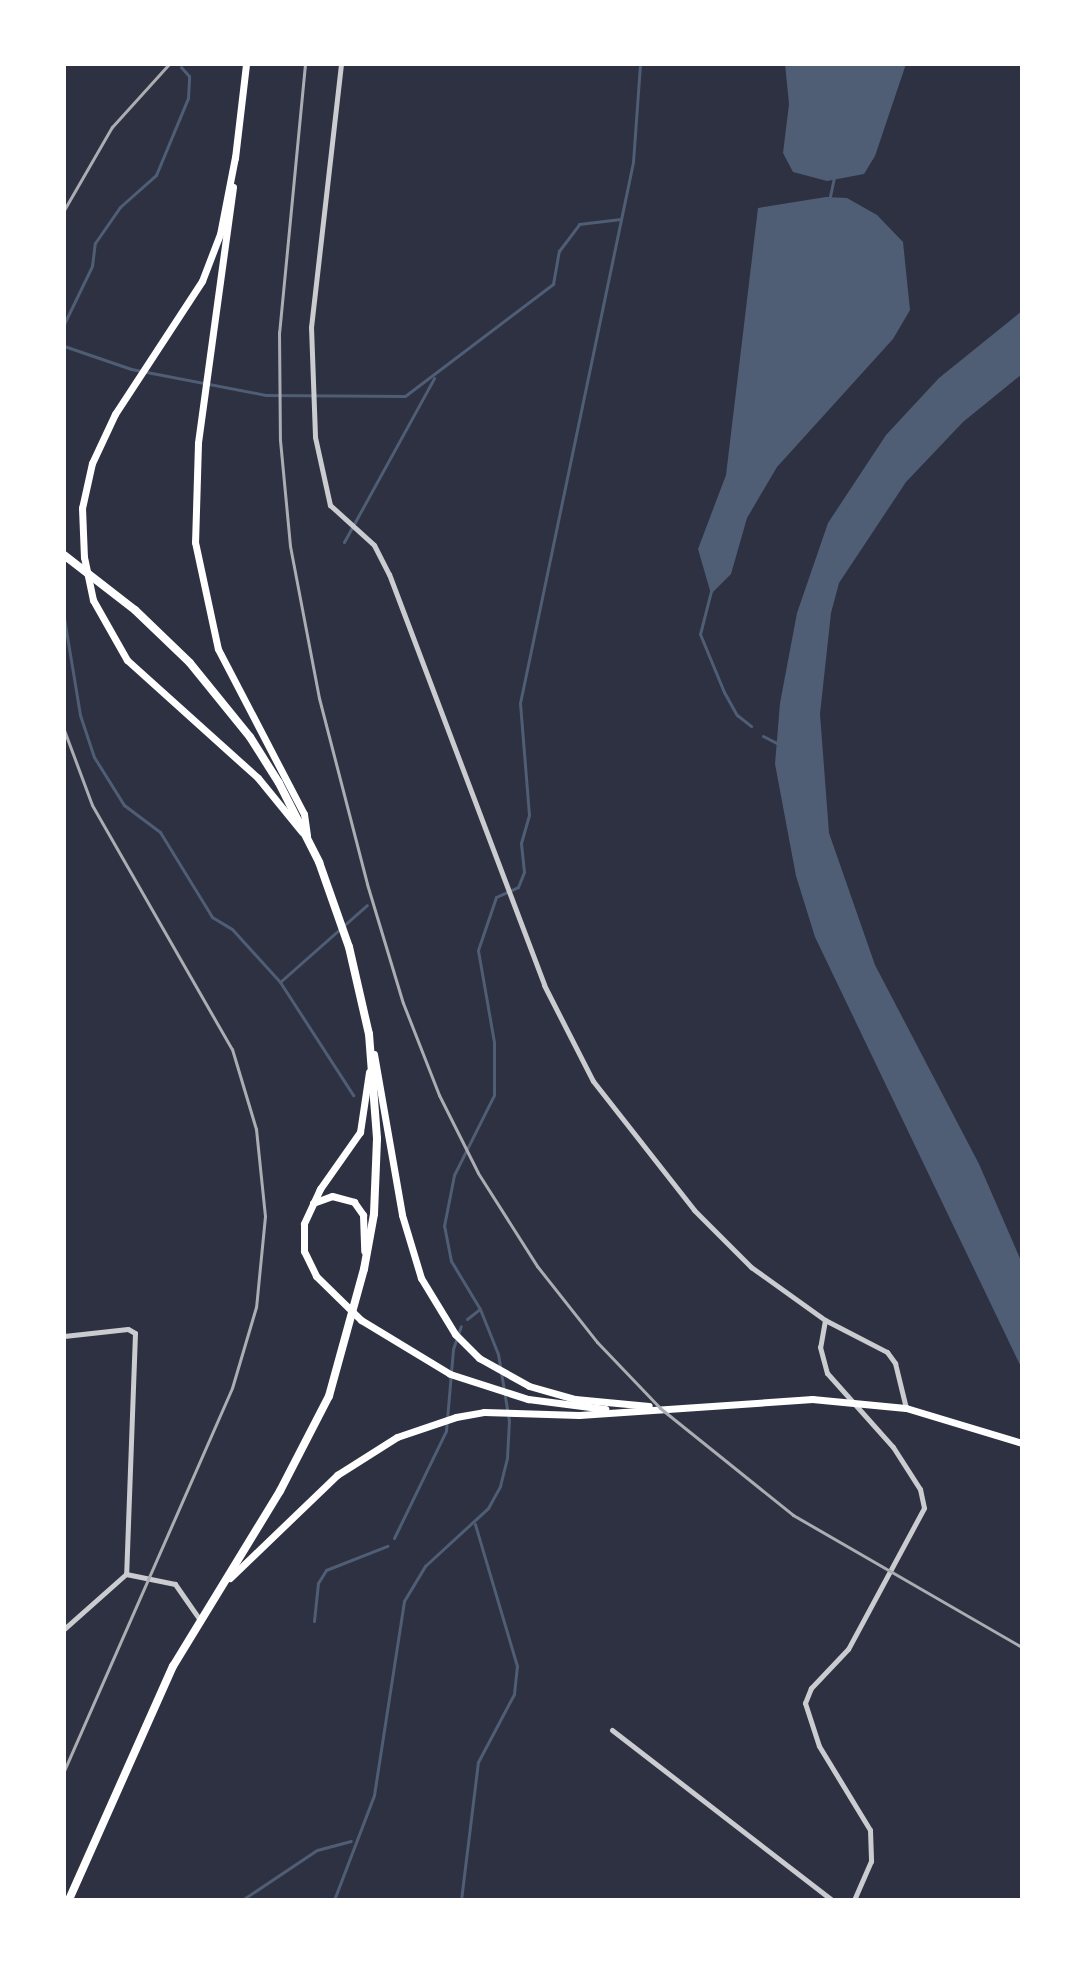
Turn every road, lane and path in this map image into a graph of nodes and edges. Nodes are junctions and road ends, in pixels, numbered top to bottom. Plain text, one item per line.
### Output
1 (246, 64) edge
2 (341, 64) edge
3 (235, 157) junction
4 (64, 555) edge
5 (308, 838) junction
6 (369, 1034) junction
7 (311, 1204) junction
8 (364, 1269) junction
9 (825, 1320) junction
10 (64, 1336) edge
11 (667, 1407) junction
12 (906, 1408) junction
13 (1022, 1443) edge
14 (126, 1574) junction
15 (226, 1583) junction
16 (201, 1620) junction
17 (64, 1629) edge
18 (612, 1730) dead end
19 (69, 1900) edge
20 (832, 1900) edge
21 (854, 1900) edge

1 - 3 main road
2 - 9 street
3 - 5 main road
3 - 5 main road
4 - 5 main road
5 - 6 main road
6 - 7 main road
6 - 8 main road
6 - 11 main road
7 - 8 main road
7 - 11 main road
8 - 15 main road
9 - 12 street
9 - 21 street
10 - 14 street
11 - 12 main road
11 - 15 main road
12 - 13 main road
14 - 16 street
14 - 17 street
15 - 16 main road
16 - 19 main road
18 - 20 street

